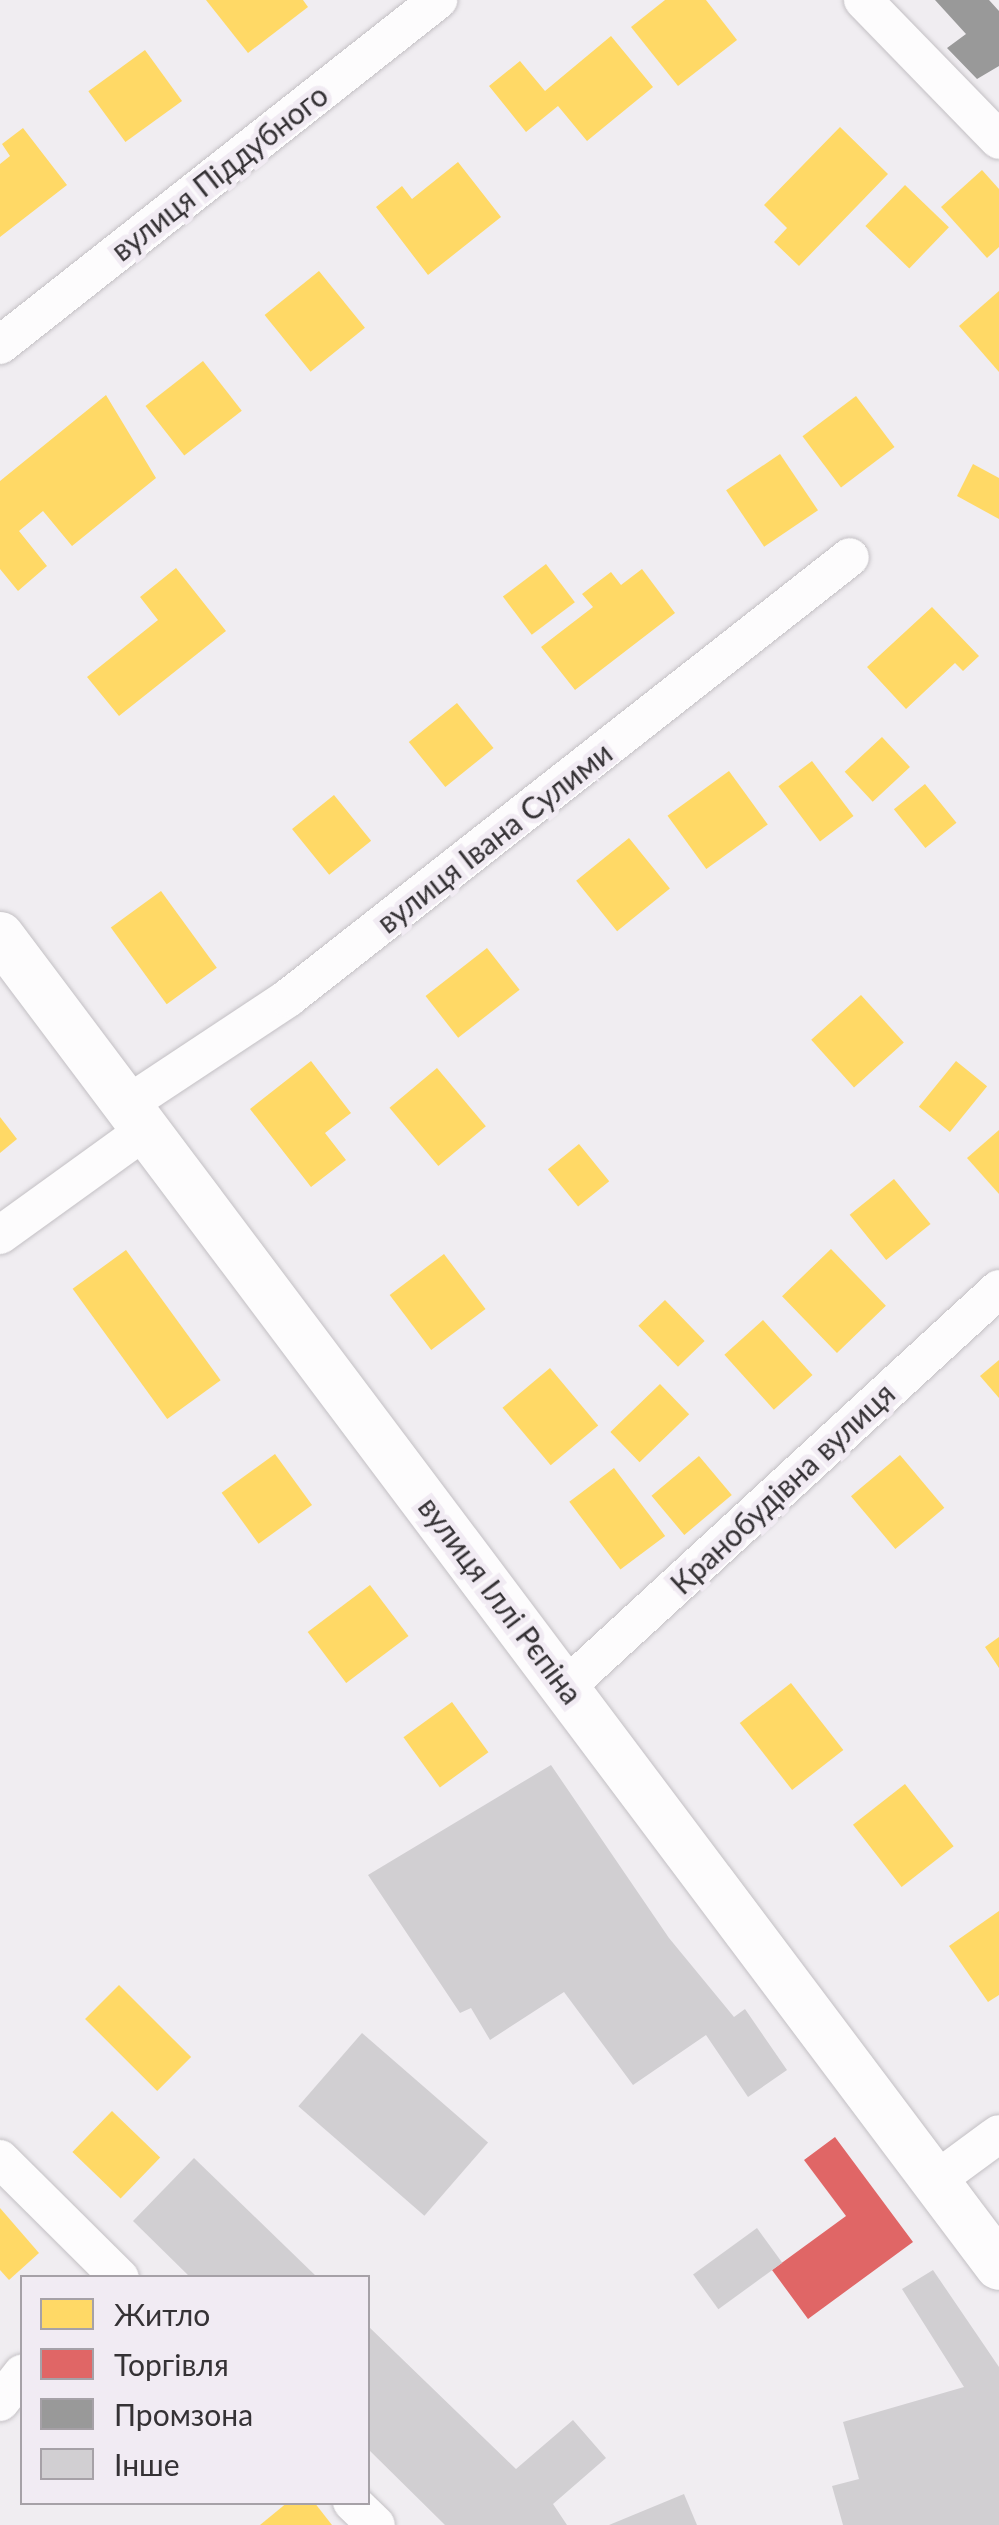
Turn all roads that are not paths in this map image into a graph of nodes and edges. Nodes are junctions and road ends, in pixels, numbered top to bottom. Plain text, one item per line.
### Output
1 (438, 0) edge
2 (863, 0) edge
3 (999, 140) edge
4 (0, 344) edge
5 (850, 557) dead end
6 (0, 936) edge
7 (138, 1117) junction
8 (0, 1234) edge
9 (999, 1289) edge
10 (566, 1687) junction
11 (999, 2134) edge
12 (0, 2159) edge
13 (939, 2178) junction
14 (999, 2266) edge
15 (110, 2274) edge
16 (20, 2377) edge
17 (0, 2402) edge
18 (355, 2505) edge
19 (376, 2525) edge

1 - 4 street, вулиця Піддубного
2 - 3 street
5 - 7 street, вулиця Івана Сулими
6 - 7 street, вулиця Іллі Рєпіна
7 - 8 street, вулиця Івана Сулими
7 - 10 street, вулиця Іллі Рєпіна
9 - 10 street, Кранобудівна вулиця
10 - 13 street, вулиця Іллі Рєпіна
11 - 13 street
12 - 15 street
13 - 14 street, вулиця Іллі Рєпіна
16 - 17 street
18 - 19 street

